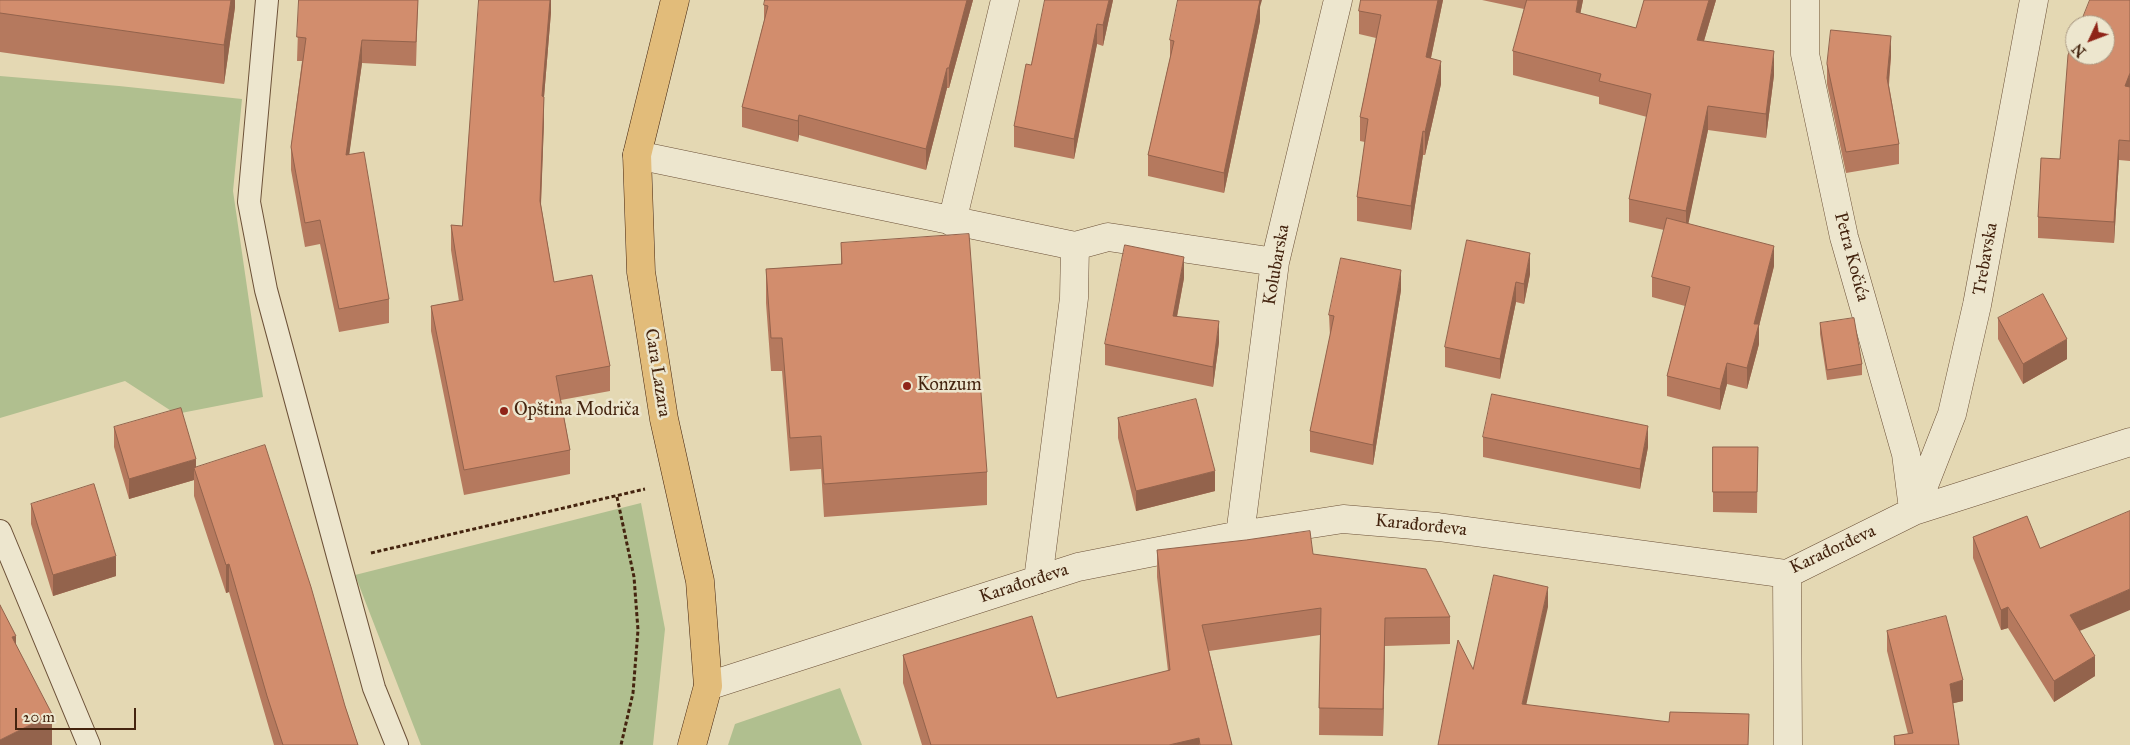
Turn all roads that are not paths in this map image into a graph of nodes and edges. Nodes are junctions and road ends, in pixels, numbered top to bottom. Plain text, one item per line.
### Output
1 (267, 0) edge
2 (675, 0) edge
3 (1004, 0) edge
4 (1338, 0) edge
5 (1805, 0) edge
6 (2034, 0) edge
7 (637, 155) junction
8 (952, 222) junction
9 (1075, 246) junction
10 (1275, 262) junction
11 (2130, 442) edge
12 (1914, 510) junction
13 (0, 531) edge
14 (1240, 535) junction
15 (1787, 574) junction
16 (1038, 580) junction
17 (708, 686) junction
18 (89, 745) edge
19 (397, 745) edge
20 (692, 745) edge
21 (1788, 745) edge

1 - 19 lane
2 - 7 main road, Cara Lazara
3 - 8 street
4 - 10 street, Kolubarska
5 - 12 street, Petra Kočića
6 - 12 street, Trebavska
7 - 8 street
7 - 17 main road, Cara Lazara
8 - 9 street
9 - 10 street
9 - 16 street
10 - 14 street, Kolubarska
11 - 12 street, Karađorđeva
12 - 15 street, Karađorđeva
13 - 18 lane
14 - 15 street, Karađorđeva
14 - 16 street, Karađorđeva
15 - 21 street
16 - 17 street, Karađorđeva
17 - 20 main road, Cara Lazara

